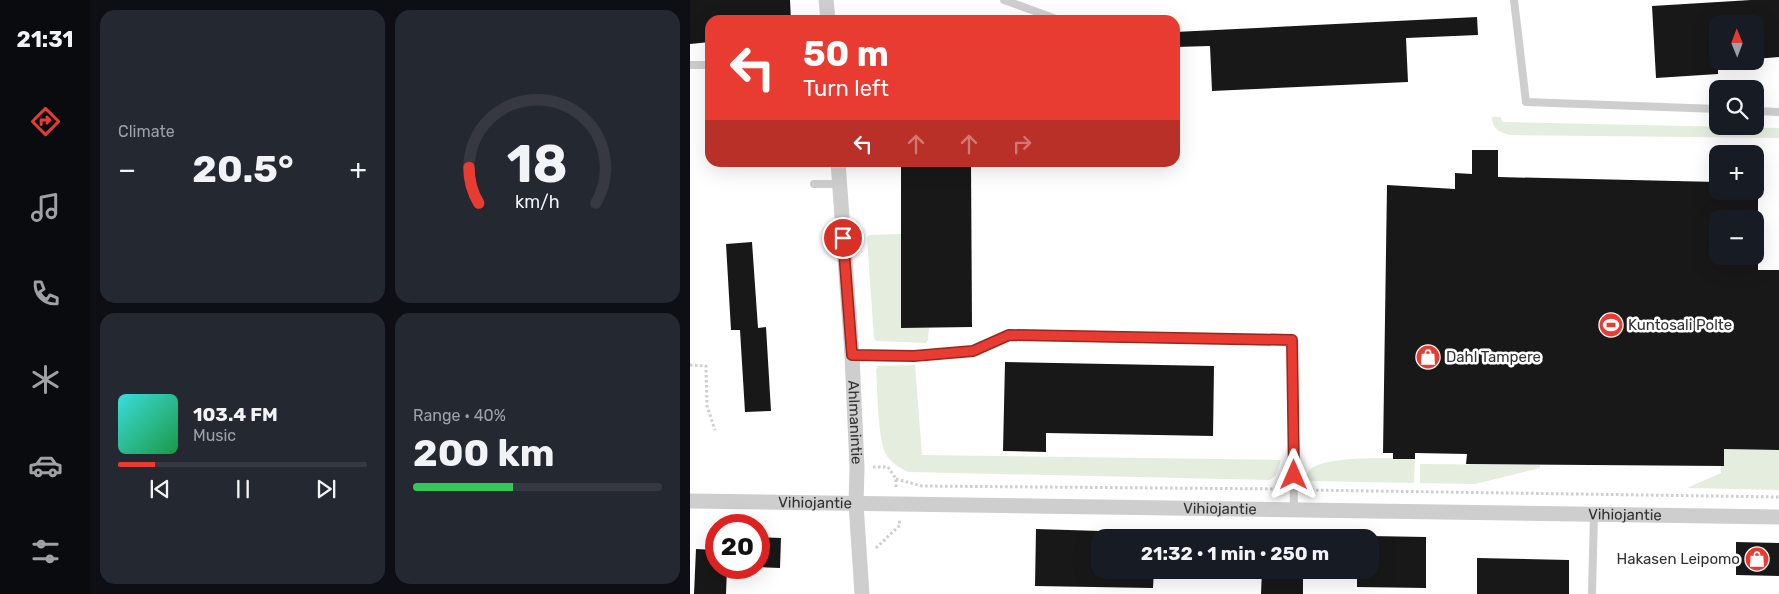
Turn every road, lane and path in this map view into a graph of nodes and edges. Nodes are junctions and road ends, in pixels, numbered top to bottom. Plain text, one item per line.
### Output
1 (826, 0) edge
2 (1004, 0) edge
3 (1514, 0) edge
4 (828, 15) edge
5 (1045, 15) edge
6 (690, 65) edge
7 (705, 65) edge
8 (1709, 109) edge
9 (1764, 111) edge
10 (1779, 112) edge
11 (838, 167) edge
12 (814, 184) dead end
13 (839, 184) junction
14 (852, 355) junction
15 (690, 365) edge
16 (715, 430) dead end
17 (896, 479) dead end
18 (1294, 489) junction
19 (1779, 497) edge
20 (690, 501) edge
21 (856, 504) junction
22 (1294, 510) junction
23 (1594, 514) junction
24 (1779, 517) edge
25 (862, 594) edge
26 (1592, 594) edge

1 - 4 street
2 - 5 lane
3 - 8 lane
6 - 7 lane
9 - 10 lane
11 - 13 street, Ahlmanintie
12 - 13 lane
13 - 14 street, Ahlmanintie
14 - 18 lane
14 - 21 street, Ahlmanintie
15 - 16 path
17 - 18 path
18 - 19 path
18 - 22 lane
20 - 21 street, Vihiojantie
21 - 22 street, Vihiojantie
21 - 25 street, Ahlmanintie
22 - 23 street, Vihiojantie
23 - 24 street, Vihiojantie
23 - 26 lane

